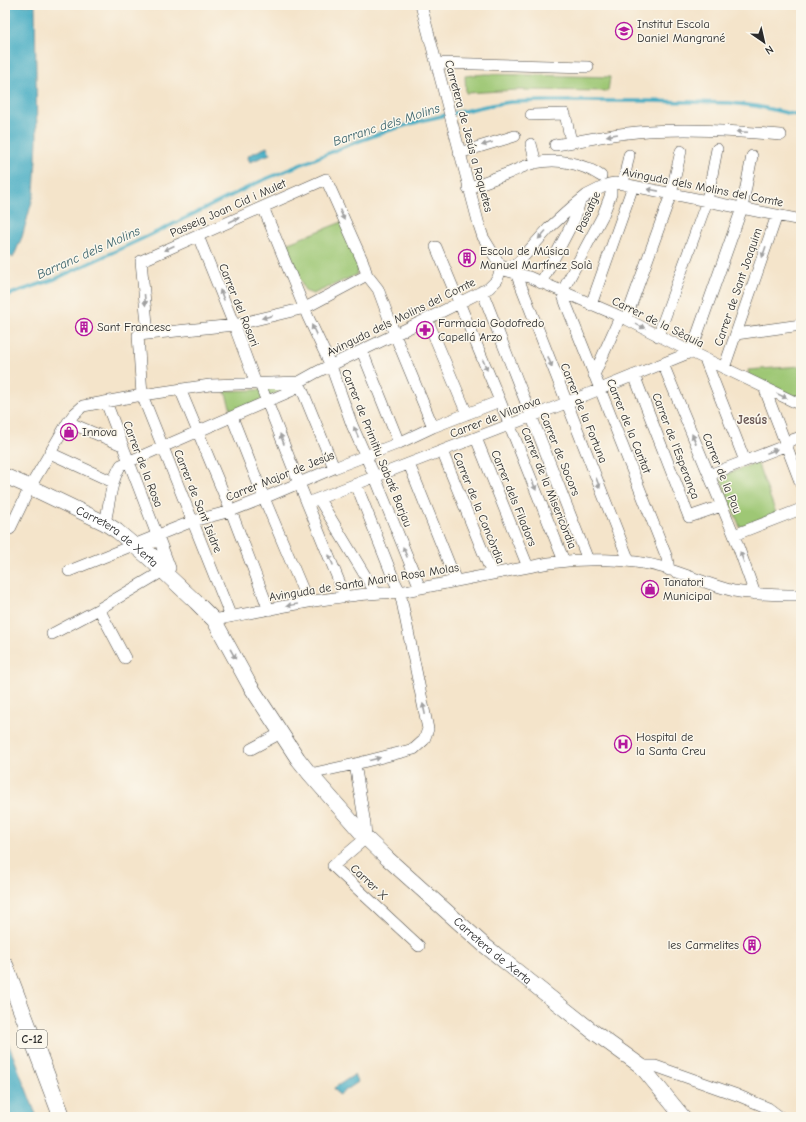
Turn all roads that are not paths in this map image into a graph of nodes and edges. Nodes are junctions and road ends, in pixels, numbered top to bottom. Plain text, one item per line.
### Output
1 (421, 5) edge
2 (436, 63) junction
3 (588, 67) dead end
4 (531, 115) dead end
5 (781, 135) dead end
6 (515, 136) dead end
7 (573, 142) junction
8 (531, 144) dead end
9 (555, 145) dead end
10 (717, 149) dead end
11 (680, 151) dead end
12 (459, 153) junction
13 (629, 155) dead end
14 (752, 156) dead end
15 (536, 163) junction
16 (605, 180) junction
17 (628, 185) junction
18 (468, 188) junction
19 (671, 194) junction
20 (580, 201) junction
21 (707, 201) junction
22 (262, 207) junction
23 (742, 208) junction
24 (777, 215) junction
25 (801, 220) edge
26 (198, 236) junction
27 (436, 247) dead end
28 (501, 269) junction
29 (516, 273) junction
30 (367, 275) junction
31 (541, 283) junction
32 (482, 291) junction
33 (562, 292) junction
34 (459, 303) junction
35 (591, 305) junction
36 (304, 308) junction
37 (623, 318) junction
38 (427, 319) junction
39 (234, 325) junction
40 (801, 325) edge
41 (148, 334) junction
42 (736, 334) junction
43 (395, 335) junction
44 (658, 336) junction
45 (362, 350) junction
46 (691, 352) junction
47 (705, 359) junction
48 (663, 364) junction
49 (330, 366) junction
50 (724, 368) junction
51 (594, 374) junction
52 (634, 375) junction
53 (299, 382) junction
54 (258, 384) junction
55 (764, 387) junction
56 (180, 389) junction
57 (600, 389) junction
58 (142, 395) junction
59 (500, 401) junction
60 (106, 402) junction
61 (267, 402) junction
62 (566, 403) junction
63 (801, 405) edge
64 (467, 414) junction
65 (232, 417) junction
66 (531, 417) junction
67 (68, 422) junction
68 (510, 425) junction
69 (434, 427) junction
70 (198, 432) junction
71 (801, 437) edge
72 (476, 438) junction
73 (399, 443) junction
74 (786, 444) junction
75 (122, 445) junction
76 (162, 447) junction
77 (442, 451) junction
78 (50, 453) junction
79 (366, 456) junction
80 (745, 461) junction
81 (128, 462) junction
82 (410, 464) junction
83 (334, 468) junction
84 (709, 475) junction
85 (5, 476) edge
86 (375, 477) junction
87 (114, 482) junction
88 (299, 483) junction
89 (356, 484) junction
90 (801, 484) edge
91 (30, 487) junction
92 (264, 498) junction
93 (319, 499) junction
94 (307, 503) junction
95 (721, 506) junction
96 (801, 509) edge
97 (231, 511) junction
98 (193, 521) junction
99 (106, 523) junction
100 (10, 529) dead end
101 (157, 535) junction
102 (734, 535) junction
103 (133, 544) junction
104 (588, 560) junction
105 (564, 561) junction
106 (629, 561) junction
107 (528, 567) junction
108 (665, 568) junction
109 (166, 570) junction
110 (69, 571) dead end
111 (492, 574) junction
112 (456, 581) junction
113 (420, 588) junction
114 (375, 592) junction
115 (400, 592) junction
116 (755, 594) junction
117 (801, 595) edge
118 (345, 596) junction
119 (308, 602) junction
120 (99, 609) junction
121 (269, 610) junction
122 (231, 617) junction
123 (214, 620) junction
124 (52, 634) dead end
125 (125, 658) dead end
126 (282, 733) junction
127 (251, 750) dead end
128 (355, 764) junction
129 (310, 774) junction
130 (366, 838) junction
131 (419, 946) dead end
132 (5, 966) edge
133 (641, 1066) junction
134 (62, 1117) edge
135 (683, 1117) edge
136 (780, 1117) edge

1 - 2 street, Carretera de Jesús a Roquetes
2 - 3 street
2 - 12 street, Carretera de Jesús a Roquetes
4 - 7 street
5 -> 7 street
6 -> 12 street
7 - 9 street
8 - 15 street
10 - 21 street
11 - 19 street
12 - 18 street, Carretera de Jesús a Roquetes
13 - 17 street
14 - 23 street
15 - 16 street
15 - 18 street
16 - 17 street, Avinguda dels Molins del Comte
16 - 20 street, Avinguda dels Molins del Comte
16 - 33 street, Passatge
19 -> 17 street, Avinguda dels Molins del Comte
17 - 35 street
18 - 28 street, Carretera de Jesús a Roquetes
19 - 21 street, Avinguda dels Molins del Comte
19 - 37 street
20 -> 28 street, Avinguda dels Molins del Comte
20 - 31 street
21 - 23 street, Avinguda dels Molins del Comte
21 - 44 street
26 -> 22 street, Passeig Joan Cid i Mulet
22 -> 30 street, Passeig Joan Cid i Mulet
22 - 36 street, Carrer de Primitiu Sabaté Barjau
23 - 24 street, Avinguda dels Molins del Comte
23 - 46 street
24 - 25 street, Avinguda dels Molins del Comte
24 -> 42 street, Carrer de Sant Joaquim
39 -> 26 street, Carrer del Rosari
26 -> 41 street, Passeig Joan Cid i Mulet
27 - 34 street, Carrer de la Misericòrdia
28 - 29 street, Carrer de la Sèquia
28 - 32 street, Avinguda dels Molins del Comte
29 - 31 street, Carrer de la Sèquia
29 -> 62 street, Carrer de la Fortuna
30 - 36 street
30 - 43 street
31 - 33 street, Carrer de la Sèquia
32 - 34 street, Avinguda dels Molins del Comte
32 - 66 street, Carrer de Socors
33 - 35 street, Carrer de la Sèquia
33 - 51 street, Carrer de la Caritat
34 - 38 street, Avinguda dels Molins del Comte
34 -> 59 street, Carrer de la Misericòrdia
35 - 37 street, Carrer de la Sèquia
36 -> 39 street
49 -> 36 street, Carrer de Primitiu Sabaté Barjau
37 -> 44 street, Carrer de la Sèquia
37 - 51 street
38 - 43 street, Avinguda dels Molins del Comte
38 - 64 street
39 - 41 street
39 - 54 street, Carrer del Rosari
40 - 42 street
41 - 58 street, Carrer de Sant Isidre
42 - 50 street, Carrer de Sant Joaquim
43 - 45 street, Avinguda dels Molins del Comte
43 - 69 street
44 - 46 street, Carrer de la Sèquia
45 - 49 street, Avinguda dels Molins del Comte
45 - 73 street
46 - 47 street, Carrer de la Sèquia
46 - 48 street, Carrer de Vilanova
47 - 50 street, Carrer de la Sèquia
47 - 80 street
48 - 52 street, Carrer de Vilanova
84 -> 48 street, Carrer de la Pau
49 - 53 street, Avinguda dels Molins del Comte
79 -> 49 street, Carrer de Primitiu Sabaté Barjau
50 - 55 street, Carrer de la Sèquia
51 - 57 street, Carrer de la Caritat
52 - 57 street, Carrer de Vilanova
52 - 95 street, Carrer de l'Esperança
53 - 54 street
53 - 61 street, Avinguda dels Molins del Comte
53 - 83 street
54 - 56 street
54 - 61 street, Carrer del Rosari
55 -> 63 street, Carrer de la Sèquia
55 - 74 street
56 - 58 street
56 - 70 street
57 - 62 street, Carrer de Vilanova
57 - 108 street, Carrer de la Caritat
58 - 60 street
58 - 76 street, Carrer de Sant Isidre
59 - 64 street, Carrer Major de Jesús
59 - 68 street, Carrer de la Misericòrdia
60 - 67 street
60 - 75 street, Carrer de la Rosa
61 - 65 street, Avinguda dels Molins del Comte
88 -> 61 street, Carrer del Rosari
62 - 66 street, Carrer de Vilanova
62 -> 106 street, Carrer de la Fortuna
64 - 69 street, Carrer Major de Jesús
65 - 70 street, Avinguda dels Molins del Comte
65 - 92 street
66 - 68 street, Carrer de Vilanova
66 - 104 street, Carrer de Socors
67 - 75 street
67 - 78 street
68 - 72 street, Carrer de Vilanova
68 -> 105 street, Carrer de la Misericòrdia
69 - 73 street, Carrer Major de Jesús
70 - 76 street, Avinguda dels Molins del Comte
70 - 97 street
71 - 74 street
72 - 77 street, Carrer de Vilanova
72 - 107 street, Carrer dels Filadors
73 - 79 street, Carrer Major de Jesús
80 -> 74 street
74 - 90 street
75 - 81 street, Carrer de la Rosa
76 - 81 street, Avinguda dels Molins del Comte
76 - 98 street, Carrer de Sant Isidre
77 - 82 street, Carrer de Vilanova
77 - 111 street, Carrer de la Concòrdia
78 - 87 street
78 - 91 street
79 - 83 street, Carrer Major de Jesús
79 - 86 street, Carrer de Primitiu Sabaté Barjau
80 - 84 street
81 - 87 street, Avinguda dels Molins del Comte
81 - 101 street, Carrer de la Rosa
82 - 86 street, Carrer de Vilanova
82 - 112 street
83 - 88 street, Carrer Major de Jesús
84 - 95 street, Carrer de la Pau
85 - 91 main road, Carretera de Xerta
86 - 89 street, Carrer de Vilanova
113 -> 86 street, Carrer de Primitiu Sabaté Barjau
87 - 99 street, Avinguda dels Molins del Comte
88 - 92 street, Carrer Major de Jesús
88 - 94 street, Carrer del Rosari
89 - 93 street, Carrer de Vilanova
89 - 115 street
91 - 99 main road, Carretera de Xerta
91 - 100 street
92 - 97 street, Carrer Major de Jesús
92 - 119 street
93 - 94 street, Carrer de Vilanova
93 - 114 street
118 -> 94 street, Carrer del Rosari
95 - 102 street, Carrer de la Pau
96 - 102 street
97 - 98 street, Carrer Major de Jesús
97 - 121 street
98 - 101 street, Carrer Major de Jesús
98 - 122 street, Carrer de Sant Isidre
99 - 103 main road, Carretera de Xerta
101 - 103 street, Carrer Major de Jesús
116 -> 102 street, Carrer de la Pau
103 - 109 main road, Carretera de Xerta
103 - 110 street, Carrer Major de Jesús
104 - 105 street, Avinguda de Santa Maria Rosa Molas
104 - 106 street, Avinguda de Santa Maria Rosa Molas
105 - 107 street, Avinguda de Santa Maria Rosa Molas
106 - 108 street, Avinguda de Santa Maria Rosa Molas
107 - 111 street, Avinguda de Santa Maria Rosa Molas
108 - 116 street, Avinguda de Santa Maria Rosa Molas
109 - 120 street
109 - 123 main road, Carretera de Xerta
111 - 112 street, Avinguda de Santa Maria Rosa Molas
112 - 113 street, Avinguda de Santa Maria Rosa Molas
113 - 115 street, Avinguda de Santa Maria Rosa Molas
114 - 115 street, Avinguda de Santa Maria Rosa Molas
114 - 118 street, Avinguda de Santa Maria Rosa Molas
128 -> 115 street
116 - 117 street, Avinguda de Santa Maria Rosa Molas
118 - 119 street, Avinguda de Santa Maria Rosa Molas
119 -> 121 street, Avinguda de Santa Maria Rosa Molas
120 - 124 street
120 - 125 street
121 - 122 street, Avinguda de Santa Maria Rosa Molas
122 - 123 street, Avinguda de Santa Maria Rosa Molas
123 -> 126 main road, Carretera de Xerta
126 - 127 street
126 - 129 main road, Carretera de Xerta
128 - 129 street
128 - 130 street
129 - 130 main road, Carretera de Xerta
130 - 131 street, Carrer X
130 - 133 main road, Carretera de Xerta
132 - 134 main road, C-12
133 - 135 main road, Carretera de Xerta
133 - 136 street

